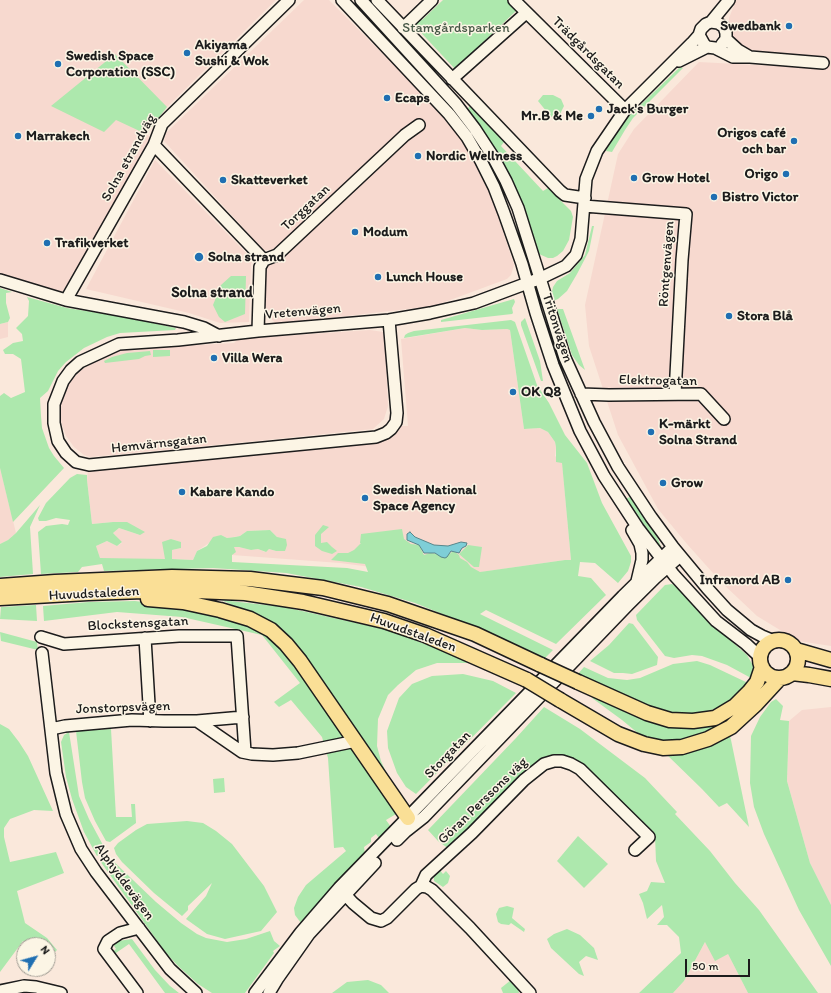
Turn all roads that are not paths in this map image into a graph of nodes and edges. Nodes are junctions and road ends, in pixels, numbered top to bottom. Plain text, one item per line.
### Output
1 (289, 0) edge
2 (342, 0) edge
3 (361, 0) edge
4 (377, 0) edge
5 (432, 0) edge
6 (514, 0) edge
7 (730, 0) edge
8 (526, 13) junction
9 (712, 22) junction
10 (403, 28) junction
11 (725, 33) junction
12 (699, 35) junction
13 (711, 48) junction
14 (750, 57) junction
15 (823, 64) dead end
16 (670, 66) junction
17 (452, 79) junction
18 (625, 110) junction
19 (419, 125) dead end
20 (154, 145) junction
21 (585, 202) junction
22 (264, 260) junction
23 (540, 278) junction
24 (0, 280) edge
25 (527, 283) junction
26 (66, 300) junction
27 (389, 320) junction
28 (258, 331) junction
29 (220, 336) junction
30 (581, 394) junction
31 (675, 394) junction
32 (724, 419) dead end
33 (620, 500) junction
34 (676, 552) junction
35 (664, 562) junction
36 (637, 582) junction
37 (0, 586) edge
38 (88, 593) junction
39 (0, 598) edge
40 (41, 637) dead end
41 (144, 638) junction
42 (774, 641) junction
43 (796, 650) junction
44 (42, 653) dead end
45 (831, 660) edge
46 (761, 662) junction
47 (786, 676) junction
48 (831, 679) edge
49 (243, 717) junction
50 (197, 720) junction
51 (150, 721) junction
52 (51, 729) junction
53 (356, 741) junction
54 (245, 752) junction
55 (408, 818) junction
56 (636, 850) dead end
57 (421, 886) junction
58 (342, 891) junction
59 (139, 928) junction
60 (0, 991) edge
61 (61, 993) edge
62 (137, 993) edge
63 (196, 993) edge
64 (255, 993) edge
65 (269, 993) edge
66 (530, 993) edge

1 - 20 street, Solna strandväg
2 - 25 street, Tritonvägen
3 - 23 street, Tritonvägen
4 - 10 street
5 - 10 street
6 - 8 street, Trädgårdsgatan
7 - 9 street
7 - 11 street
8 - 17 street
8 - 18 street, Trädgårdsgatan
9 - 11 street
9 - 12 street
10 - 17 street
11 - 13 street
11 - 14 street
12 - 13 street
12 - 16 street
13 - 14 street
13 - 16 street
14 - 15 street
16 - 18 street, Vretenvägen
17 - 21 street
18 - 21 street, Vretenvägen
19 - 22 street, Torggatan
20 - 22 street
20 - 26 street, Solna strandväg
21 - 23 street, Vretenvägen
21 - 31 street, Röntgenvägen
22 - 28 street
23 - 25 street, Vretenvägen
23 - 30 street, Tritonvägen
24 - 26 street
25 - 27 street, Vretenvägen
25 - 33 street, Tritonvägen
26 - 29 street
27 - 28 street, Vretenvägen
27 - 29 street, Hemvärnsgatan
28 - 29 street, Vretenvägen
30 - 31 street, Elektrogatan
30 - 34 street, Tritonvägen
31 - 32 street, Elektrogatan
33 - 35 street, Tritonvägen
33 - 36 street
34 - 35 street, Storgatan
34 - 42 street, Tritonvägen
35 - 36 street, Storgatan
35 - 46 street, Tritonvägen
35 - 58 street, Storgatan
36 - 55 street, Storgatan
37 - 46 main road, Huvudstaleden, bridge
38 - 39 main road, Huvudstaleden
38 - 47 main road, Huvudstaleden, bridge
38 - 53 main road
40 - 41 street, Blockstensgatan
41 - 49 street, Blockstensgatan
41 - 51 street
42 - 43 main road
42 - 46 main road
43 - 45 main road
43 - 47 main road
44 - 52 street, Alphyddevägen
46 - 47 main road
47 - 48 main road
49 - 50 street, Jonstorpsvägen
49 - 54 street
50 - 51 street, Jonstorpsvägen
50 - 54 street
51 - 52 street, Jonstorpsvägen
52 - 59 street, Alphyddevägen
53 - 54 street
53 - 55 main road
55 - 58 street, Storgatan
56 - 57 street, Göran Perssons väg
57 - 58 street, Göran Perssons väg
57 - 66 street
58 - 64 street, Storgatan
58 - 65 street, Storgatan
59 - 62 street
59 - 63 street, Alphyddevägen
60 - 61 street

